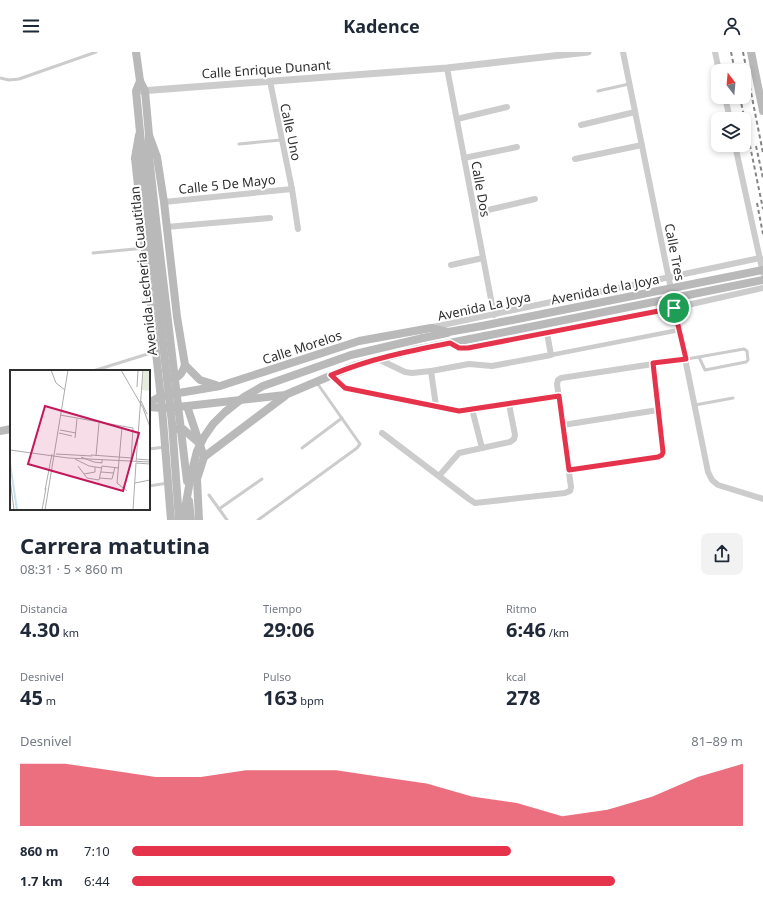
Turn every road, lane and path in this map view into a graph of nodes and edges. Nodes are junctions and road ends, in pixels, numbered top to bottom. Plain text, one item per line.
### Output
1 (96, 52) edge
2 (136, 52) edge
3 (588, 52) edge
4 (623, 52) edge
5 (715, 52) edge
6 (751, 52) edge
7 (550, 54) edge
8 (718, 64) edge
9 (447, 68) junction
10 (0, 78) edge
11 (270, 80) junction
12 (140, 81) junction
13 (629, 84) junction
14 (136, 91) junction
15 (145, 91) junction
16 (598, 91) dead end
17 (507, 108) dead end
18 (763, 111) edge
19 (635, 112) junction
20 (457, 119) junction
21 (581, 125) dead end
22 (139, 135) junction
23 (149, 135) junction
24 (281, 140) junction
25 (239, 144) dead end
26 (642, 145) junction
27 (517, 147) dead end
28 (737, 152) edge
29 (464, 158) junction
30 (575, 159) dead end
31 (292, 189) junction
32 (535, 199) dead end
33 (164, 202) junction
34 (475, 213) junction
35 (270, 218) dead end
36 (166, 227) junction
37 (298, 229) dead end
38 (145, 248) junction
39 (93, 253) dead end
40 (483, 258) junction
41 (760, 258) junction
42 (451, 265) dead end
43 (763, 270) edge
44 (763, 273) edge
45 (669, 277) junction
46 (763, 280) edge
47 (763, 288) edge
48 (674, 308) junction
49 (494, 315) junction
50 (431, 328) junction
51 (679, 330) junction
52 (450, 332) junction
53 (547, 333) junction
54 (452, 343) junction
55 (156, 352) junction
56 (551, 355) junction
57 (699, 357) junction
58 (378, 359) junction
59 (686, 359) junction
60 (653, 363) junction
61 (185, 365) junction
62 (96, 370) edge
63 (431, 371) junction
64 (331, 375) junction
65 (159, 378) junction
66 (316, 382) junction
67 (220, 386) junction
68 (285, 395) junction
69 (161, 396) junction
70 (559, 396) junction
71 (734, 398) dead end
72 (150, 402) edge
73 (509, 404) junction
74 (694, 405) junction
75 (187, 406) junction
76 (436, 406) junction
77 (150, 407) edge
78 (162, 408) junction
79 (472, 409) junction
80 (658, 410) junction
81 (342, 418) junction
82 (563, 425) junction
83 (10, 429) edge
84 (0, 431) edge
85 (382, 433) dead end
86 (164, 436) junction
87 (200, 444) junction
88 (165, 447) junction
89 (302, 448) dead end
90 (482, 448) junction
91 (150, 449) edge
92 (204, 457) junction
93 (569, 470) junction
94 (439, 476) junction
95 (262, 479) dead end
96 (168, 483) junction
97 (150, 486) edge
98 (209, 495) dead end
99 (763, 499) edge
100 (219, 509) junction
101 (171, 520) edge
102 (179, 520) edge
103 (183, 520) edge
104 (191, 520) edge
105 (199, 520) edge
106 (227, 520) edge
107 (258, 520) edge

1 - 10 lane
2 - 12 main road
3 - 7 street, Calle Enrique Dunant
4 - 13 street, Calle Tres
5 - 8 street
6 - 18 main road
7 - 9 street, Calle Enrique Dunant
9 - 11 street, Calle Enrique Dunant
9 - 20 street, Calle Dos
11 - 15 street, Calle Enrique Dunant
11 - 24 street, Calle Uno
12 - 14 main road
12 - 15 main road
13 - 16 lane
13 - 19 street, Calle Tres
14 - 15 street, Calle Enrique Dunant
14 - 22 main road, Avenida Lecheria Cuautitlan
15 - 23 main road
17 - 20 street
19 - 21 street
19 - 26 street, Calle Tres
20 - 29 street, Calle Dos
22 - 38 main road
22 - 102 main road, Avenida Lecheria Cuautitlan, bridge
23 - 33 main road
23 - 104 main road, Avenida Lecheria Cuautitlan, bridge
24 - 25 lane
24 - 31 street, Calle Uno
26 - 30 street
26 - 45 street, Calle Tres
27 - 29 street
28 - 41 street
29 - 34 street, Calle Dos
31 - 33 street, Calle 5 De Mayo
31 - 37 street, Calle Uno
32 - 34 street
33 - 36 main road
34 - 40 street, Calle Dos
35 - 36 street
36 - 61 main road
38 - 39 lane
38 - 55 main road
40 - 42 street
40 - 49 street, Calle Dos
41 - 44 street
41 - 45 street, Avenida La Joya
43 - 52 main road, Avenida de la Joya, bridge
45 - 48 street, Calle Tres
45 - 49 street, Avenida La Joya
46 - 54 main road, Avenida de la Joya, bridge
47 - 48 street
48 - 51 street, Calle Tres
48 - 53 street
49 - 50 street, Avenida La Joya
50 - 52 main road, Calle Morelos
50 - 67 main road, Calle Morelos
51 - 56 street
51 - 59 street, Calle Tres
52 - 103 main road, Avenida de la Joya, bridge
53 - 54 street
53 - 56 street
54 - 58 main road
55 - 62 lane
55 - 65 main road
56 - 63 street
57 - 57 lane
57 - 59 lane
58 - 63 street
58 - 64 main road
59 - 60 street
59 - 74 street, Calle Tres
60 - 70 street
60 - 80 street
61 - 65 main road
61 - 67 main road
63 - 76 street
64 - 66 main road
64 - 76 street
65 - 69 main road
66 - 68 main road
66 - 81 lane
67 - 69 main road, Calle Morelos
68 - 75 main road
68 - 92 main road
69 - 72 main road
69 - 78 main road
70 - 73 street
70 - 82 street
71 - 74 lane
73 - 79 street
73 - 90 street
74 - 99 street, Calle Tres
75 - 78 main road
75 - 87 main road
76 - 79 street
77 - 78 main road
78 - 86 main road
79 - 90 street
80 - 82 street
80 - 93 street
81 - 89 lane
81 - 107 lane
82 - 93 street
83 - 84 main road
85 - 94 street
86 - 87 main road
86 - 88 main road
87 - 92 main road
88 - 91 lane
88 - 96 main road
90 - 94 street
92 - 105 main road
93 - 94 street
95 - 100 lane
96 - 97 lane
96 - 101 main road
98 - 100 lane
100 - 106 lane

